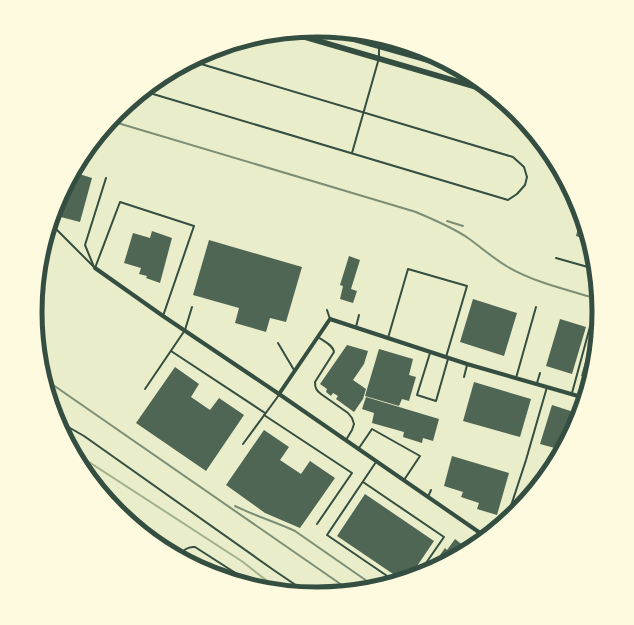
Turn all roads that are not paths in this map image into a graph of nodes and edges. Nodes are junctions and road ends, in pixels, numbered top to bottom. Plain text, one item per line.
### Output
1 (307, 38) edge
2 (355, 39) edge
3 (379, 46) junction
4 (380, 58) junction
5 (424, 59) edge
6 (199, 63) edge
7 (475, 86) edge
8 (150, 93) edge
9 (364, 113) junction
10 (352, 153) junction
11 (106, 178) dead end
12 (55, 228) edge
13 (556, 258) dead end
14 (588, 267) edge
15 (95, 268) junction
16 (192, 307) dead end
17 (536, 307) dead end
18 (328, 310) dead end
19 (359, 315) dead end
20 (163, 316) junction
21 (330, 319) junction
22 (591, 323) dead end
23 (356, 327) junction
24 (185, 330) junction
25 (318, 336) junction
26 (388, 338) junction
27 (278, 343) dead end
28 (171, 351) junction
29 (430, 352) junction
30 (448, 357) junction
31 (468, 364) junction
32 (295, 371) junction
33 (540, 373) dead end
34 (464, 377) dead end
35 (516, 378) junction
36 (536, 384) junction
37 (547, 387) junction
38 (145, 389) dead end
39 (279, 394) junction
40 (571, 394) junction
41 (579, 396) edge
42 (265, 414) junction
43 (66, 426) edge
44 (346, 440) junction
45 (243, 444) dead end
46 (358, 448) junction
47 (377, 461) junction
48 (404, 480) junction
49 (363, 482) junction
50 (431, 490) dead end
51 (428, 497) junction
52 (117, 501) edge
53 (510, 509) edge
54 (316, 524) dead end
55 (143, 526) edge
56 (481, 534) edge
57 (182, 553) edge
58 (425, 566) edge
59 (244, 578) edge
60 (390, 578) edge
61 (299, 587) edge

1 - 4 main road
2 - 3 main road
3 - 4 lane
3 - 5 main road
4 - 7 main road
4 - 9 lane
6 - 9 lane
8 - 10 lane
9 - 10 lane
9 - 10 lane
11 - 15 lane
12 - 15 lane
13 - 14 lane
15 - 20 street
15 - 20 lane
16 - 24 lane
17 - 35 lane
18 - 21 lane
19 - 23 lane
20 - 24 street
21 - 23 street
21 - 25 street
22 - 40 lane
23 - 26 street
24 - 28 lane
24 - 39 street
25 - 32 street
25 - 44 lane
26 - 29 street
26 - 30 lane
27 - 32 lane
28 - 38 lane
28 - 42 lane
29 - 30 street
29 - 30 lane
30 - 31 street
31 - 34 lane
31 - 35 street
32 - 39 street
33 - 36 lane
35 - 36 street
36 - 37 street
37 - 40 street
37 - 53 lane
39 - 42 lane
39 - 44 street
40 - 41 street
42 - 45 lane
42 - 54 lane
43 - 61 lane
44 - 46 street
46 - 47 street
46 - 48 lane
47 - 48 street
47 - 49 lane
48 - 51 street
49 - 58 lane
49 - 60 lane
50 - 51 lane
51 - 56 street
52 - 55 main road
57 - 59 lane

